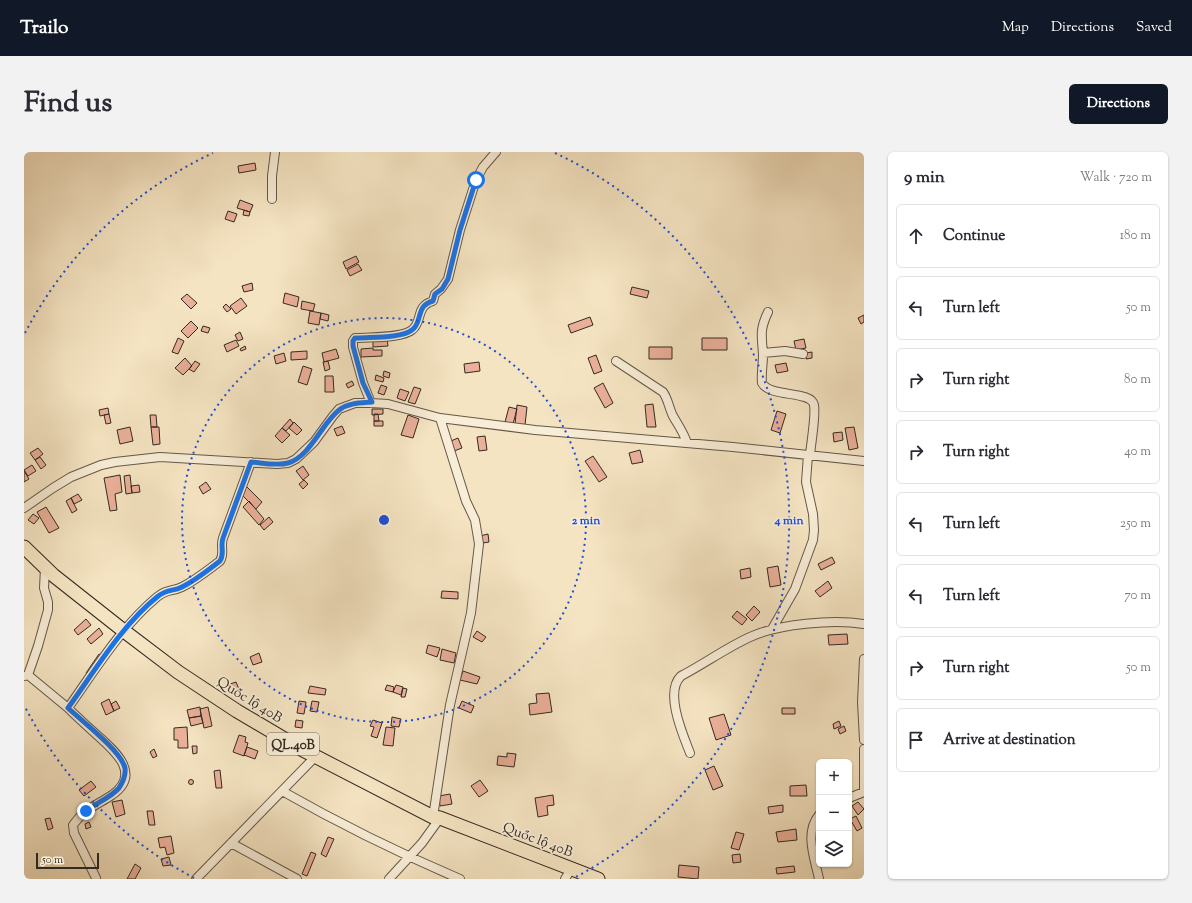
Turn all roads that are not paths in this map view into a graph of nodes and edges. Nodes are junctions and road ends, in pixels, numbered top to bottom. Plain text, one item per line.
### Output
1 (275, 152) edge
2 (496, 152) edge
3 (272, 199) dead end
4 (768, 312) dead end
5 (763, 353) junction
6 (803, 354) dead end
7 (616, 361) dead end
8 (372, 402) junction
9 (440, 418) junction
10 (687, 443) junction
11 (809, 455) junction
12 (864, 461) edge
13 (251, 462) junction
14 (24, 508) edge
15 (24, 547) edge
16 (45, 568) junction
17 (864, 624) edge
18 (772, 629) junction
19 (124, 631) junction
20 (864, 659) edge
21 (26, 675) edge
22 (68, 708) junction
23 (864, 740) edge
24 (864, 749) edge
25 (690, 753) dead end
26 (316, 756) junction
27 (282, 791) junction
28 (864, 792) edge
29 (852, 797) edge
30 (436, 817) junction
31 (816, 820) edge
32 (231, 843) junction
33 (409, 856) junction
34 (568, 874) edge
35 (96, 878) dead end
36 (294, 878) edge
37 (196, 879) edge
38 (389, 879) edge
39 (460, 879) edge
40 (598, 879) edge
41 (819, 879) edge

1 - 3 street
2 - 8 street
4 - 5 street
5 - 6 street
5 - 11 street
7 - 10 street
8 - 9 street
8 - 13 street
9 - 10 street
9 - 30 street
10 - 11 street
11 - 12 street
11 - 18 street
13 - 14 street
13 - 19 street
15 - 16 highway, Quốc lộ 40B / QL.40B
16 - 19 highway, Quốc lộ 40B / QL.40B
16 - 21 street
17 - 18 street
18 - 25 street
19 - 22 street
19 - 26 highway, Quốc lộ 40B / QL.40B
20 - 23 street
21 - 22 street
22 - 35 street
24 - 28 street
26 - 27 street
26 - 30 highway, Quốc lộ 40B / QL.40B
27 - 32 street
27 - 33 street
28 - 29 street
30 - 33 street
30 - 34 highway, Quốc lộ 40B / QL.40B
31 - 41 street
32 - 36 street
32 - 37 street
33 - 38 street
33 - 39 street
34 - 40 highway, Quốc lộ 40B / QL.40B

